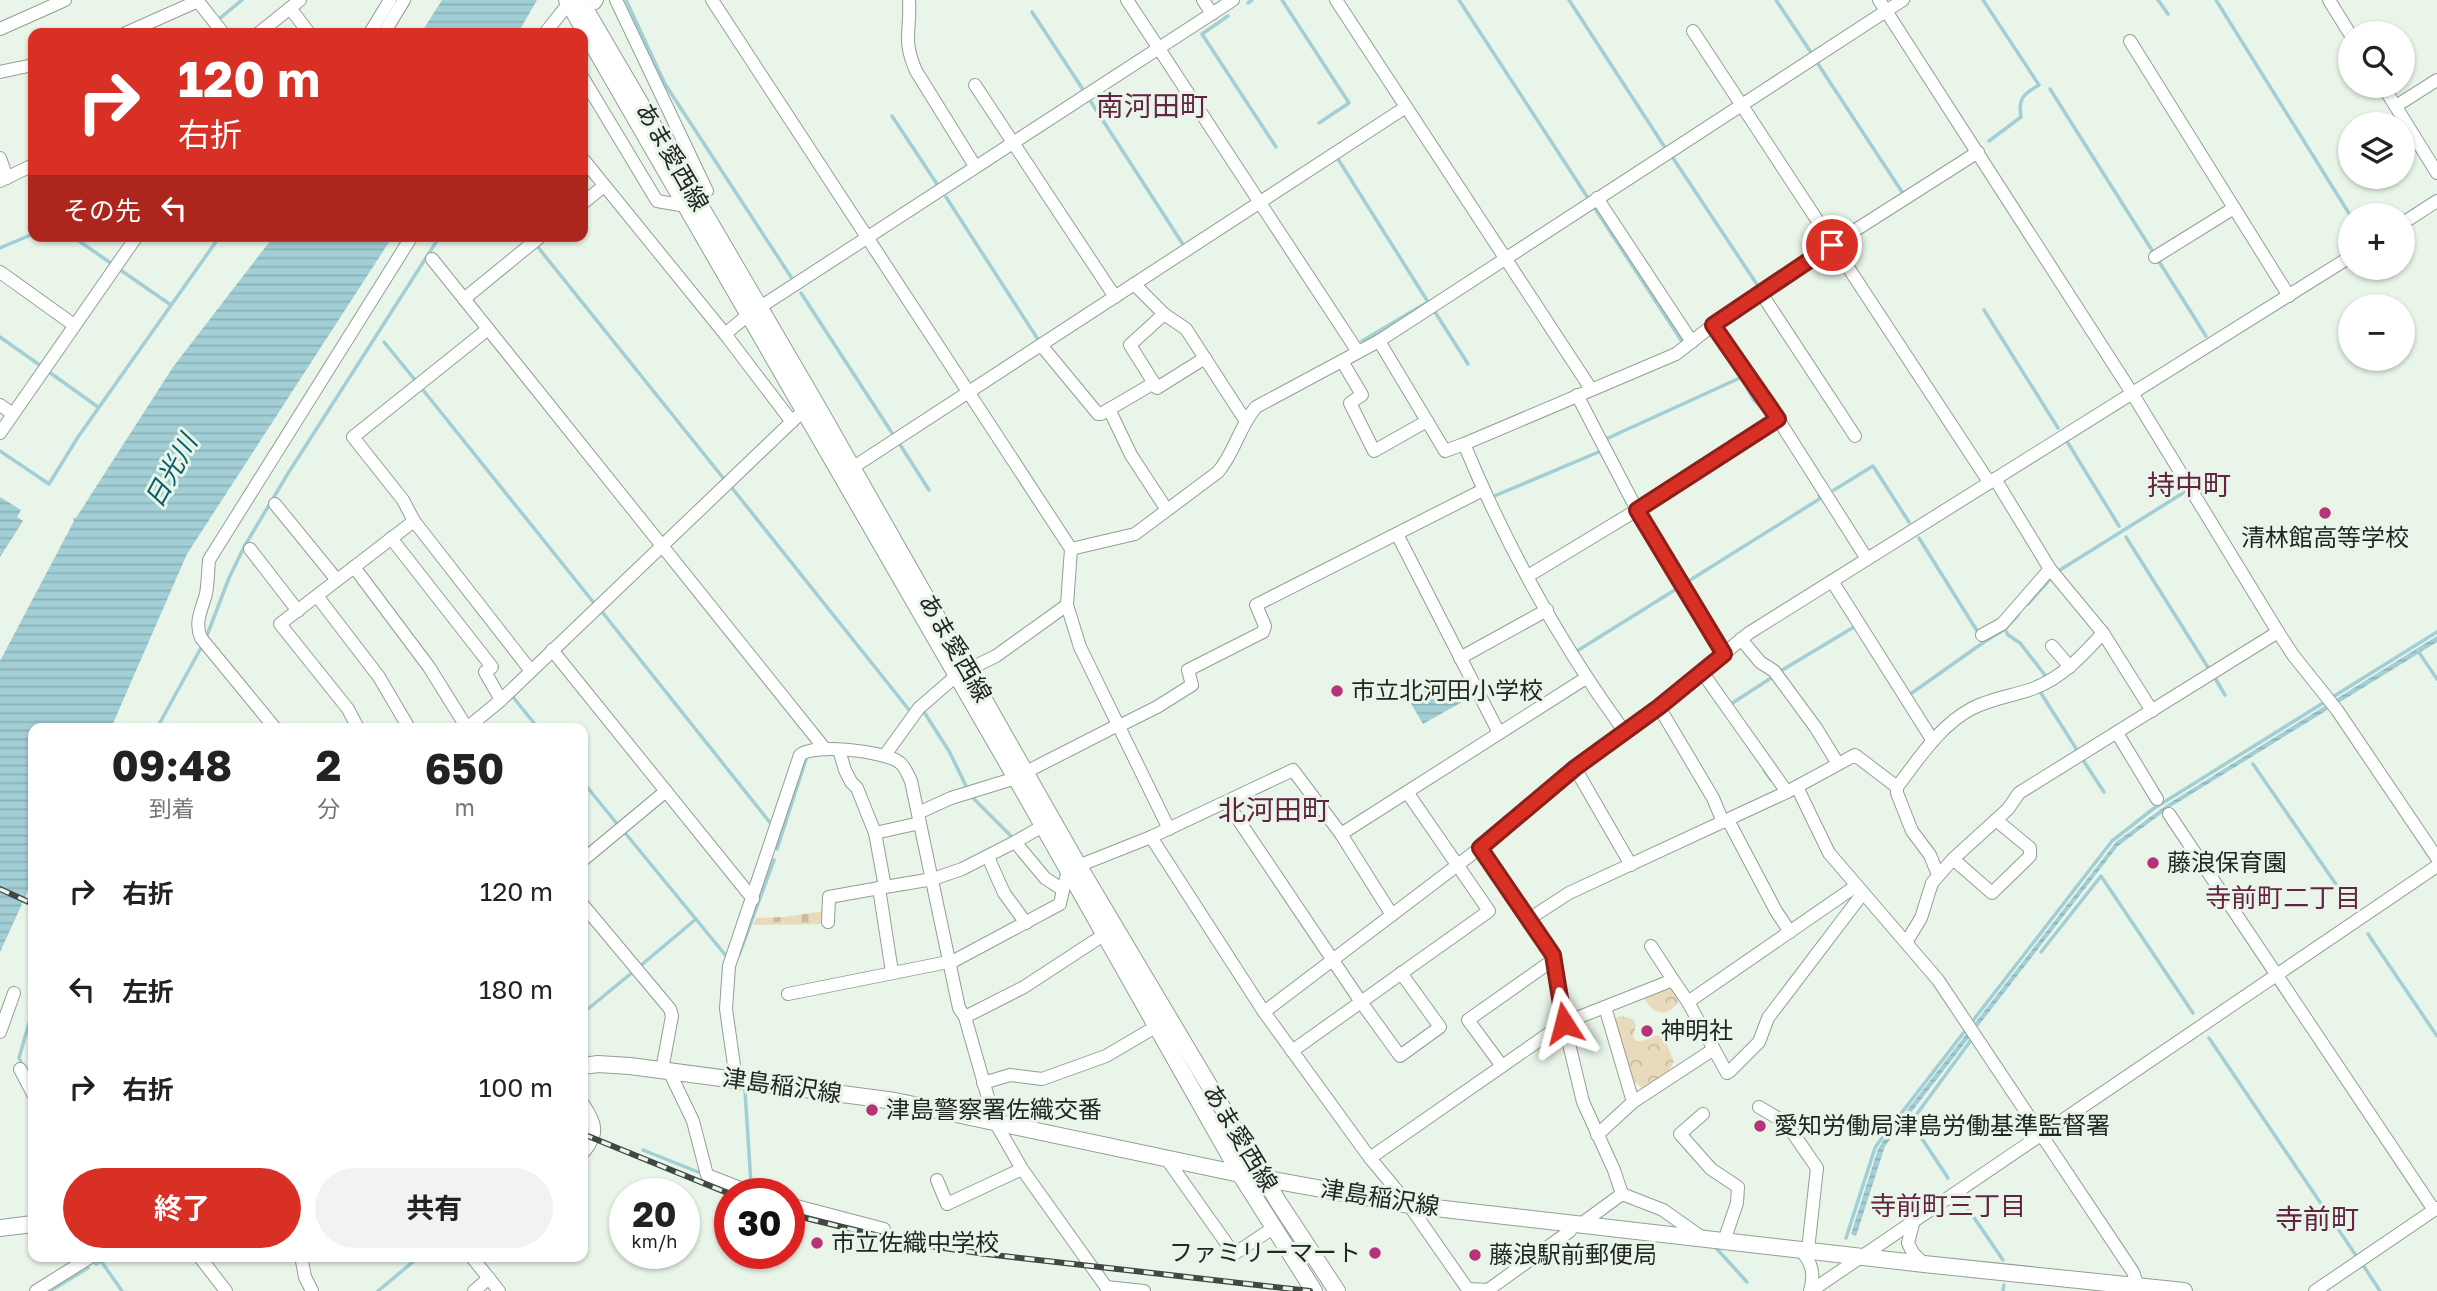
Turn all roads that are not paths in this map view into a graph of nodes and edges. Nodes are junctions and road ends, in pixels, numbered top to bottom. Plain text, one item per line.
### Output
1 (65, 0) edge
2 (197, 0) edge
3 (390, 0) edge
4 (404, 0) edge
5 (616, 0) edge
6 (712, 0) edge
7 (909, 0) edge
8 (1127, 0) edge
9 (1203, 0) edge
10 (1233, 0) edge
11 (1336, 0) edge
12 (1903, 0) edge
13 (2329, 0) edge
14 (582, 1) edge
15 (295, 4) edge
16 (1883, 5) edge
17 (1212, 14) junction
18 (2342, 21) edge
19 (137, 28) edge
20 (219, 28) edge
21 (265, 28) edge
22 (307, 28) edge
23 (373, 28) edge
24 (387, 28) edge
25 (551, 28) edge
26 (0, 29) edge
27 (1693, 32) dead end
28 (2130, 41) dead end
29 (1159, 48) junction
30 (28, 66) edge
31 (0, 72) edge
32 (2437, 80) edge
33 (975, 85) dead end
34 (588, 86) edge
35 (2391, 98) edge
36 (1740, 104) junction
37 (2396, 106) junction
38 (1406, 107) junction
39 (1012, 143) junction
40 (1979, 152) junction
41 (0, 158) edge
42 (588, 165) edge
43 (975, 166) junction
44 (28, 167) edge
45 (2437, 173) edge
46 (4, 179) edge
47 (604, 186) junction
48 (1597, 198) junction
49 (588, 199) edge
50 (2437, 201) edge
51 (1260, 202) junction
52 (692, 203) junction
53 (2234, 208) junction
54 (2415, 215) edge
55 (867, 238) junction
56 (133, 242) edge
57 (408, 242) edge
58 (534, 242) edge
59 (1832, 245) junction
60 (1505, 257) junction
61 (2155, 257) dead end
62 (432, 260) dead end
63 (2338, 265) edge
64 (0, 272) edge
65 (1134, 284) junction
66 (1761, 293) junction
67 (2289, 296) junction
68 (1115, 297) junction
69 (464, 299) junction
70 (754, 312) junction
71 (1164, 314) junction
72 (75, 325) junction
73 (1713, 325) junction
74 (488, 329) junction
75 (724, 334) junction
76 (1379, 341) junction
77 (1692, 342) junction
78 (1041, 345) junction
79 (1358, 352) junction
80 (1205, 358) junction
81 (1342, 361) junction
82 (1154, 383) junction
83 (1591, 389) junction
84 (969, 391) junction
85 (2132, 393) junction
86 (1577, 395) junction
87 (0, 405) edge
88 (1110, 409) junction
89 (13, 414) junction
90 (798, 416) junction
91 (1778, 419) junction
92 (1245, 420) junction
93 (1427, 421) junction
94 (0, 433) edge
95 (1855, 436) dead end
96 (1464, 444) junction
97 (852, 468) junction
98 (1992, 480) junction
99 (1483, 490) junction
100 (275, 504) dead end
101 (1167, 510) junction
102 (1637, 510) junction
103 (414, 521) junction
104 (1397, 534) junction
105 (391, 538) junction
106 (662, 545) junction
107 (250, 549) dead end
108 (1071, 549) junction
109 (1867, 559) junction
110 (354, 567) junction
111 (2050, 569) junction
112 (1528, 576) junction
113 (337, 580) junction
114 (1832, 582) junction
115 (317, 596) junction
116 (1067, 605) junction
117 (1547, 610) junction
118 (298, 611) junction
119 (2278, 632) junction
120 (2103, 633) junction
121 (1982, 635) dead end
122 (1741, 639) junction
123 (2052, 646) dead end
124 (552, 650) junction
125 (1724, 654) junction
126 (1460, 658) junction
127 (2070, 667) junction
128 (531, 671) junction
129 (1702, 672) junction
130 (961, 673) junction
131 (1586, 678) junction
132 (501, 700) junction
133 (1659, 707) junction
134 (2152, 711) junction
135 (271, 723) edge
136 (355, 723) edge
137 (406, 723) edge
138 (464, 723) edge
139 (473, 723) edge
140 (1119, 726) junction
141 (1624, 731) junction
142 (1499, 733) junction
143 (2116, 733) junction
144 (1933, 741) junction
145 (825, 748) junction
146 (839, 750) junction
147 (885, 755) junction
148 (1838, 764) junction
149 (1575, 768) junction
150 (1021, 775) junction
151 (1897, 787) junction
152 (1792, 790) junction
153 (666, 791) junction
154 (1407, 792) junction
155 (2157, 799) dead end
156 (1227, 803) junction
157 (2169, 814) dead end
158 (919, 818) junction
159 (1996, 820) junction
160 (1726, 821) junction
161 (1043, 826) junction
162 (1169, 829) junction
163 (875, 833) junction
164 (1340, 834) junction
165 (1151, 837) junction
166 (1015, 842) junction
167 (1480, 848) junction
168 (588, 856) edge
169 (988, 857) junction
170 (2437, 858) edge
171 (1953, 859) junction
172 (1458, 865) junction
173 (1631, 865) junction
174 (2437, 866) edge
175 (1073, 867) junction
176 (1938, 876) junction
177 (933, 879) junction
178 (882, 887) junction
179 (1859, 889) junction
180 (1063, 890) junction
181 (753, 899) junction
182 (588, 911) edge
183 (1392, 915) junction
184 (1529, 919) junction
185 (828, 922) dead end
186 (1026, 923) junction
187 (1790, 932) junction
188 (1105, 934) junction
189 (1907, 941) junction
190 (1651, 946) dead end
191 (1553, 960) junction
192 (1332, 961) junction
193 (948, 963) junction
194 (892, 972) junction
195 (1401, 973) junction
196 (2277, 976) junction
197 (1673, 980) junction
198 (14, 993) dead end
199 (788, 994) dead end
200 (1360, 1002) junction
201 (1688, 1002) junction
202 (1605, 1007) junction
203 (1264, 1012) junction
204 (965, 1017) junction
205 (1564, 1023) junction
206 (1157, 1026) junction
207 (0, 1032) edge
208 (1714, 1049) junction
209 (1292, 1051) junction
210 (588, 1066) edge
211 (1502, 1066) junction
212 (20, 1069) dead end
213 (665, 1071) junction
214 (736, 1079) junction
215 (983, 1083) junction
216 (28, 1084) edge
217 (1633, 1102) junction
218 (1759, 1107) dead end
219 (588, 1111) edge
220 (1703, 1114) dead end
221 (995, 1122) junction
222 (2041, 1134) junction
223 (1597, 1135) junction
224 (588, 1145) edge
225 (1166, 1158) junction
226 (1370, 1158) junction
227 (1022, 1169) junction
228 (1240, 1174) junction
229 (715, 1178) edge
230 (1264, 1179) junction
231 (937, 1180) dead end
232 (1622, 1194) junction
233 (1409, 1205) junction
234 (805, 1208) edge
235 (2435, 1209) edge
236 (1914, 1220) junction
237 (1576, 1224) junction
238 (28, 1225) edge
239 (0, 1228) edge
240 (884, 1228) dead end
241 (1273, 1228) junction
242 (1704, 1239) junction
243 (1724, 1241) junction
244 (1804, 1250) junction
245 (1859, 1256) junction
246 (82, 1262) edge
247 (204, 1262) edge
248 (302, 1262) edge
249 (476, 1262) edge
250 (1924, 1264) junction
251 (489, 1278) junction
252 (2057, 1284) edge
253 (2138, 1286) junction
254 (1108, 1289) edge
255 (1469, 1290) edge
256 (36, 1291) edge
257 (226, 1291) edge
258 (312, 1291) edge
259 (474, 1291) edge
260 (499, 1291) edge
261 (1144, 1291) edge
262 (1314, 1291) edge
263 (1337, 1291) edge
264 (1811, 1291) edge
265 (2184, 1291) edge
266 (2315, 1291) edge

1 - 26 street
2 - 19 street
2 - 20 street
3 - 23 street
4 - 24 street
5 - 52 street
6 - 55 street
7 - 43 street
8 - 29 street
9 - 17 street
10 - 17 street
11 - 38 street
12 - 16 street
13 - 18 street
14 - 25 street
14 - 52 main road, あま愛西線
15 - 21 street
15 - 22 street
16 - 36 street
16 - 40 street
17 - 29 street
27 - 36 street
28 - 53 street
29 - 39 street
29 - 51 street
30 - 31 street
32 - 37 street
33 - 39 street
34 - 52 street
35 - 37 street
36 - 48 street
36 - 59 street
37 - 45 street
38 - 51 street
38 - 60 street
39 - 43 street
39 - 68 street
40 - 59 street
40 - 85 street
41 - 46 street
42 - 47 street
43 - 55 street
44 - 46 street
47 - 49 street
47 - 75 street
48 - 60 street
48 - 77 street
50 - 54 street
51 - 65 street
51 - 79 street
52 - 70 main road, あま愛西線
53 - 61 street
53 - 67 street
55 - 70 street
55 - 84 street
56 - 72 street
57 - 135 street
58 - 69 street
59 - 66 street
59 - 98 street
60 - 76 street
60 - 83 street
62 - 69 street
63 - 67 street
64 - 72 street
65 - 68 street
65 - 71 street
66 - 73 street
66 - 95 street
67 - 85 street
68 - 78 street
69 - 74 street
70 - 75 street
70 - 90 main road, あま愛西線
70 - 97 main road, あま愛西線
71 - 80 street
71 - 82 street
72 - 89 street
73 - 77 street
73 - 91 street
74 - 103 street
74 - 106 street
75 - 90 street
76 - 79 street
76 - 93 street
77 - 83 street
78 - 84 street
78 - 88 street
79 - 81 street
80 - 82 street
80 - 92 street
81 - 92 street
81 - 93 street
82 - 88 street
83 - 86 street
84 - 97 street
84 - 108 street
85 - 98 street
85 - 119 street
86 - 96 street
86 - 102 street
87 - 89 street
88 - 101 street
89 - 94 street
90 - 106 street
90 - 130 main road, あま愛西線
91 - 102 street
91 - 109 street
92 - 101 street
93 - 96 street
96 - 99 street
97 - 130 main road, あま愛西線
98 - 109 street
98 - 111 street
99 - 104 street
99 - 112 street
100 - 113 street
101 - 108 street
102 - 112 street
102 - 125 street
103 - 105 street
103 - 128 street
104 - 126 street
104 - 140 street
105 - 110 street
105 - 132 street
106 - 124 street
106 - 145 street
107 - 118 street
108 - 116 street
109 - 114 street
110 - 113 street
110 - 138 street
111 - 120 street
111 - 121 street
112 - 117 street
113 - 115 street
114 - 122 street
114 - 144 street
115 - 118 street
115 - 137 street
116 - 130 street
116 - 140 street
117 - 126 street
117 - 131 street
118 - 136 street
119 - 134 street
119 - 170 street
120 - 127 street
120 - 134 street
122 - 125 street
122 - 148 street
123 - 127 street
124 - 128 street
124 - 153 street
125 - 129 street
126 - 142 street
127 - 144 street
128 - 132 street
129 - 133 street
129 - 152 street
130 - 147 street
130 - 150 main road, あま愛西線
131 - 141 street
131 - 142 street
132 - 139 street
133 - 141 street
133 - 160 street
134 - 143 street
140 - 150 street
140 - 162 street
141 - 149 street
142 - 154 street
143 - 155 street
143 - 159 street
144 - 151 street
145 - 146 street
145 - 181 street
146 - 147 street
146 - 163 street
147 - 158 street
148 - 151 street
148 - 152 street
149 - 167 street
149 - 173 street
150 - 158 street
150 - 161 main road, あま愛西線
150 - 175 main road, あま愛西線
151 - 176 street
152 - 160 street
152 - 179 street
153 - 168 street
153 - 181 street
154 - 164 street
154 - 172 street
156 - 162 street
156 - 164 street
156 - 192 street
157 - 196 street
158 - 163 street
158 - 177 street
159 - 171 street
159 - 171 street
160 - 173 street
160 - 187 street
161 - 166 street
161 - 175 main road, あま愛西線
162 - 165 street
163 - 178 street
164 - 183 street
165 - 175 street
165 - 203 street
166 - 169 street
166 - 180 street
167 - 172 street
167 - 184 street
169 - 177 street
169 - 186 street
171 - 176 street
172 - 183 street
172 - 195 street
173 - 184 street
174 - 196 street
175 - 180 street
175 - 188 main road, あま愛西線
175 - 230 main road, あま愛西線
176 - 189 street
177 - 178 street
177 - 193 street
178 - 185 street
178 - 194 street
179 - 187 street
179 - 189 street
179 - 208 street
180 - 186 street
181 - 214 street
182 - 213 street
183 - 192 street
184 - 191 street
186 - 193 street
187 - 201 street
188 - 204 street
188 - 206 main road, あま愛西線
189 - 222 street
190 - 197 street
191 - 205 street
191 - 211 street
192 - 200 street
192 - 203 street
193 - 194 street
193 - 204 street
194 - 199 street
195 - 200 street
195 - 200 street
196 - 222 street
196 - 235 street
197 - 201 street
197 - 202 street
198 - 207 street
200 - 209 street
201 - 208 street
202 - 205 street
202 - 217 street
203 - 209 street
204 - 215 street
205 - 211 street
205 - 223 street
206 - 215 street
206 - 228 main road, あま愛西線
208 - 217 street
209 - 226 street
210 - 213 main road, 津島稲沢線
211 - 226 street
212 - 216 street
213 - 214 main road, 津島稲沢線
213 - 229 street
214 - 221 main road, 津島稲沢線
215 - 221 street
217 - 223 street
218 - 244 street
219 - 224 street
220 - 243 street
221 - 225 main road, 津島稲沢線
221 - 227 street
222 - 236 street
222 - 253 street
223 - 232 street
225 - 228 main road, 津島稲沢線
225 - 241 street
226 - 233 street
227 - 231 street
227 - 254 street
228 - 230 main road, 津島稲沢線
228 - 241 main road, あま愛西線
230 - 233 main road, 津島稲沢線
230 - 263 main road, あま愛西線
232 - 237 street
232 - 242 street
233 - 237 main road, 津島稲沢線
233 - 255 street
234 - 240 street
235 - 266 street
236 - 245 street
236 - 250 street
237 - 242 main road, 津島稲沢線
237 - 255 street
238 - 239 main road
241 - 262 main road, あま愛西線
242 - 243 main road, 津島稲沢線
243 - 244 main road, 津島稲沢線
244 - 245 main road, 津島稲沢線
244 - 264 street
245 - 250 main road, 津島稲沢線
245 - 264 street
246 - 256 street
247 - 257 street
248 - 258 street
249 - 251 street
250 - 252 main road, 津島稲沢線
251 - 259 street
251 - 260 street
252 - 253 main road, 津島稲沢線
253 - 265 main road, 津島稲沢線
254 - 261 street

